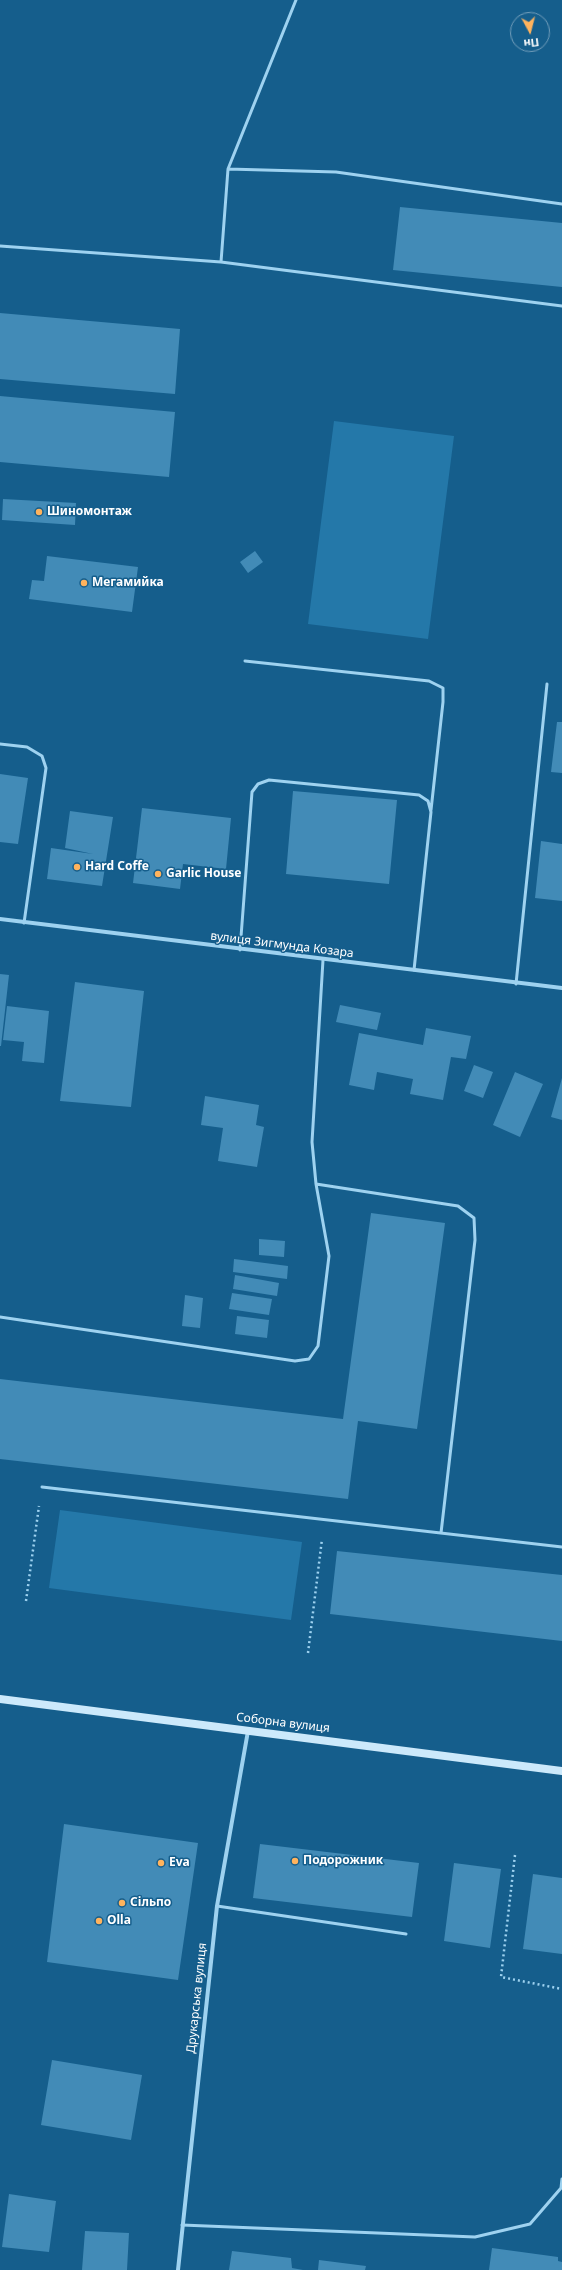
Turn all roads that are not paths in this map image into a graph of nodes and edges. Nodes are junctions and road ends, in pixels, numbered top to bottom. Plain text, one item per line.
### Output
1 (296, 0) edge
2 (228, 170) junction
3 (562, 204) edge
4 (0, 246) edge
5 (221, 262) junction
6 (562, 306) edge
7 (245, 661) dead end
8 (547, 684) dead end
9 (0, 744) edge
10 (431, 812) junction
11 (0, 919) edge
12 (24, 923) junction
13 (240, 950) junction
14 (323, 960) junction
15 (414, 970) junction
16 (516, 984) junction
17 (562, 988) edge
18 (316, 1184) junction
19 (0, 1317) edge
20 (42, 1487) road end
21 (441, 1533) junction
22 (562, 1547) edge
23 (0, 1699) edge
24 (248, 1731) junction
25 (562, 1771) edge
26 (217, 1906) junction
27 (406, 1934) dead end
28 (562, 2179) edge
29 (182, 2225) junction
30 (178, 2270) edge

1 - 2 lane
2 - 3 lane
2 - 5 lane
4 - 5 lane
5 - 6 lane
7 - 10 lane
8 - 16 lane
9 - 12 lane
10 - 13 lane
10 - 15 lane
11 - 12 street, вулиця Зигмунда Козара
12 - 13 street, вулиця Зигмунда Козара
13 - 14 street, вулиця Зигмунда Козара
14 - 15 street, вулиця Зигмунда Козара
14 - 18 lane
15 - 16 street, вулиця Зигмунда Козара
16 - 17 street, вулиця Зигмунда Козара
18 - 19 lane
18 - 21 lane
20 - 21 lane
21 - 22 lane
23 - 24 main road, Соборна вулиця
24 - 25 main road, Соборна вулиця
24 - 26 street, Друкарська вулиця
26 - 27 lane
26 - 29 street, Друкарська вулиця
28 - 29 lane
29 - 30 street, Друкарська вулиця

